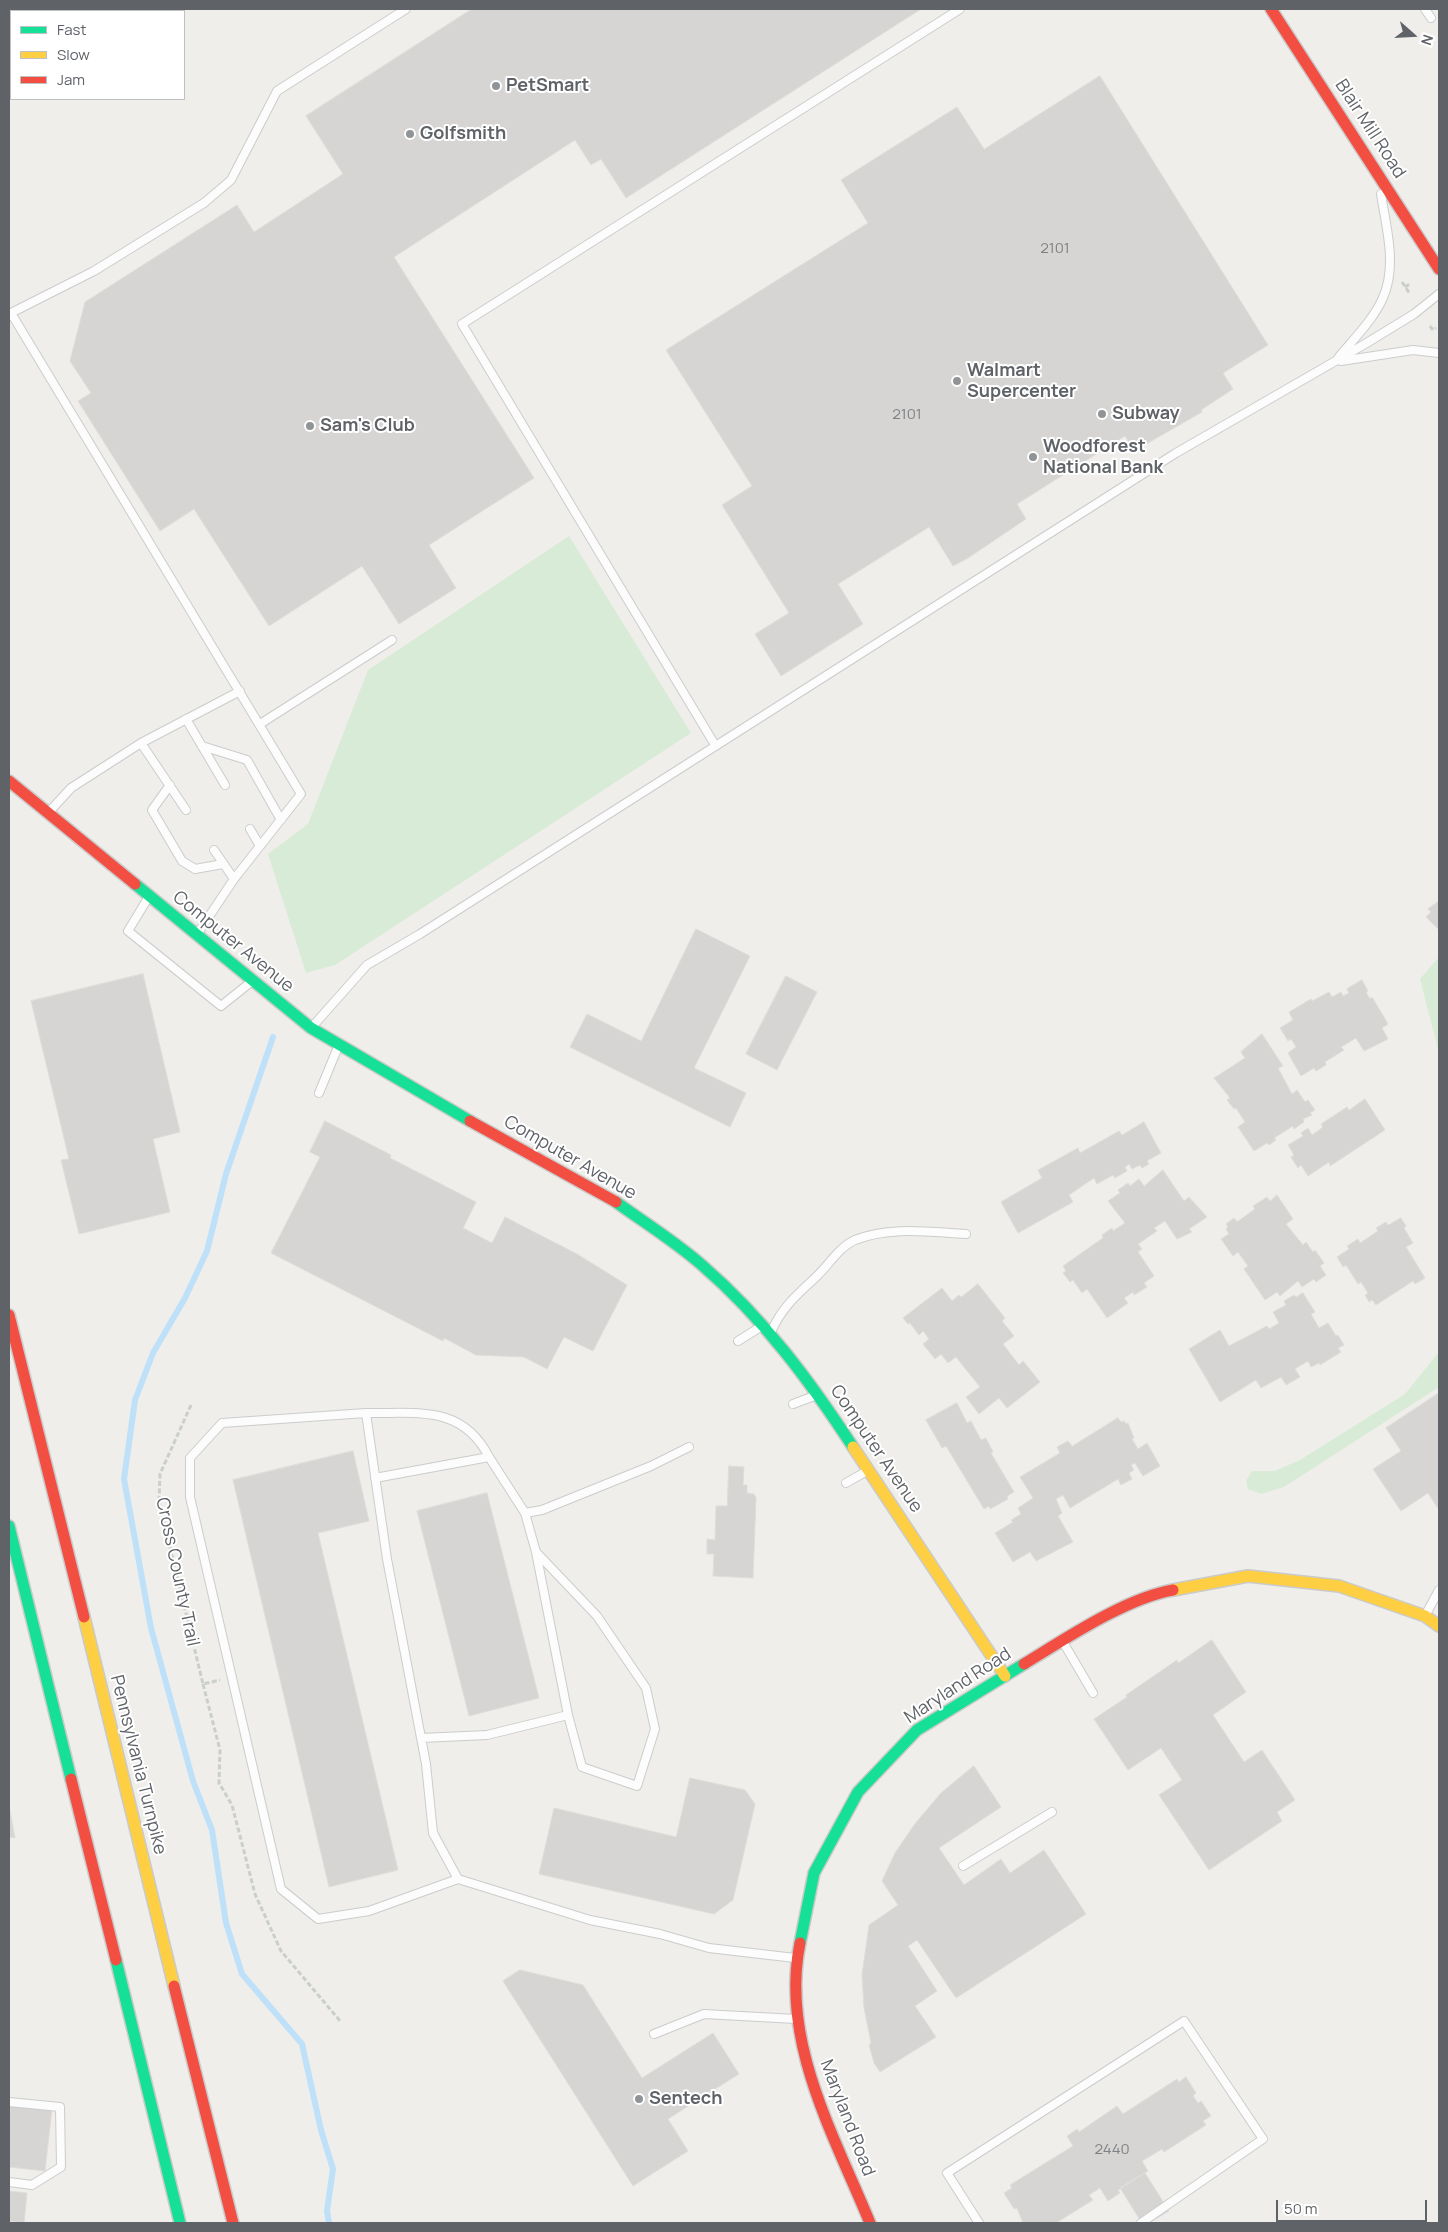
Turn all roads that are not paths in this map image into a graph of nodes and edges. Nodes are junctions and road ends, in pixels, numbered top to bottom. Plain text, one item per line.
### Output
1 (406, 9) edge
2 (960, 9) edge
3 (1271, 9) edge
4 (1425, 9) edge
5 (1431, 18) dead end
6 (1378, 174) junction
7 (1439, 269) edge
8 (1439, 294) edge
9 (10, 314) edge
10 (1439, 353) edge
11 (1335, 362) junction
12 (392, 640) dead end
13 (240, 690) junction
14 (186, 719) junction
15 (260, 724) junction
16 (141, 743) junction
17 (715, 745) junction
18 (202, 746) junction
19 (9, 781) edge
20 (170, 785) junction
21 (224, 785) dead end
22 (186, 810) dead end
23 (47, 814) junction
24 (281, 820) junction
25 (250, 829) dead end
26 (260, 846) junction
27 (214, 850) dead end
28 (223, 864) junction
29 (234, 879) junction
30 (149, 897) junction
31 (196, 935) junction
32 (252, 981) junction
33 (311, 1028) junction
34 (338, 1045) junction
35 (319, 1093) dead end
36 (966, 1234) dead end
37 (9, 1315) edge
38 (768, 1329) junction
39 (738, 1341) dead end
40 (819, 1395) junction
41 (793, 1404) dead end
42 (366, 1413) junction
43 (689, 1447) dead end
44 (488, 1457) junction
45 (869, 1470) junction
46 (375, 1478) junction
47 (846, 1483) dead end
48 (525, 1513) junction
49 (9, 1526) edge
50 (536, 1552) junction
51 (1439, 1590) edge
52 (1424, 1616) junction
53 (1439, 1626) edge
54 (1062, 1640) junction
55 (1005, 1676) junction
56 (1093, 1693) dead end
57 (568, 1715) junction
58 (421, 1738) junction
59 (1052, 1812) dead end
60 (963, 1866) dead end
61 (458, 1880) junction
62 (798, 1958) junction
63 (798, 2019) junction
64 (654, 2034) dead end
65 (9, 2102) edge
66 (9, 2182) edge
67 (180, 2223) edge
68 (233, 2223) edge
69 (870, 2223) edge
70 (979, 2223) edge
71 (1141, 2223) edge

1 - 9 lane
2 - 17 lane
3 - 6 main road, Blair Mill Road
4 - 5 lane
6 - 7 main road, Blair Mill Road
6 - 11 lane
8 - 11 lane
9 - 13 lane
10 - 11 lane
11 - 17 lane
12 - 15 lane
13 - 14 lane
13 - 15 lane
14 - 16 lane
14 - 18 lane
15 - 24 lane
16 - 20 lane
16 - 23 lane
17 - 33 lane
18 - 21 lane
18 - 24 lane
19 - 23 main road, Computer Avenue
20 - 22 lane
20 - 28 lane
23 - 30 main road, Computer Avenue
24 - 26 lane
25 - 26 lane
26 - 29 lane
27 - 28 lane
28 - 29 lane
29 - 31 lane
30 - 31 main road, Computer Avenue
30 - 32 lane
31 - 32 main road, Computer Avenue
32 - 33 main road, Computer Avenue
33 - 34 main road, Computer Avenue
34 - 35 lane
34 - 38 main road, Computer Avenue
36 - 38 lane
37 - 68 main road, Pennsylvania Turnpike
38 - 39 lane
38 - 40 main road, Computer Avenue
40 - 41 lane
40 - 45 main road, Computer Avenue
42 - 44 lane
42 - 46 lane
42 - 61 lane
43 - 48 lane
44 - 46 lane
44 - 48 lane
45 - 47 lane
45 - 55 main road, Computer Avenue
46 - 58 lane
48 - 50 lane
49 - 67 main road
50 - 57 lane
50 - 57 lane
51 - 52 lane
52 - 53 main road, Maryland Road
52 - 54 main road, Maryland Road
54 - 55 main road, Maryland Road
54 - 56 lane
55 - 62 main road, Maryland Road
57 - 58 lane
58 - 61 lane
59 - 60 lane
61 - 62 lane
62 - 63 main road, Maryland Road
63 - 64 lane
63 - 69 main road, Maryland Road
65 - 66 lane
70 - 71 lane

